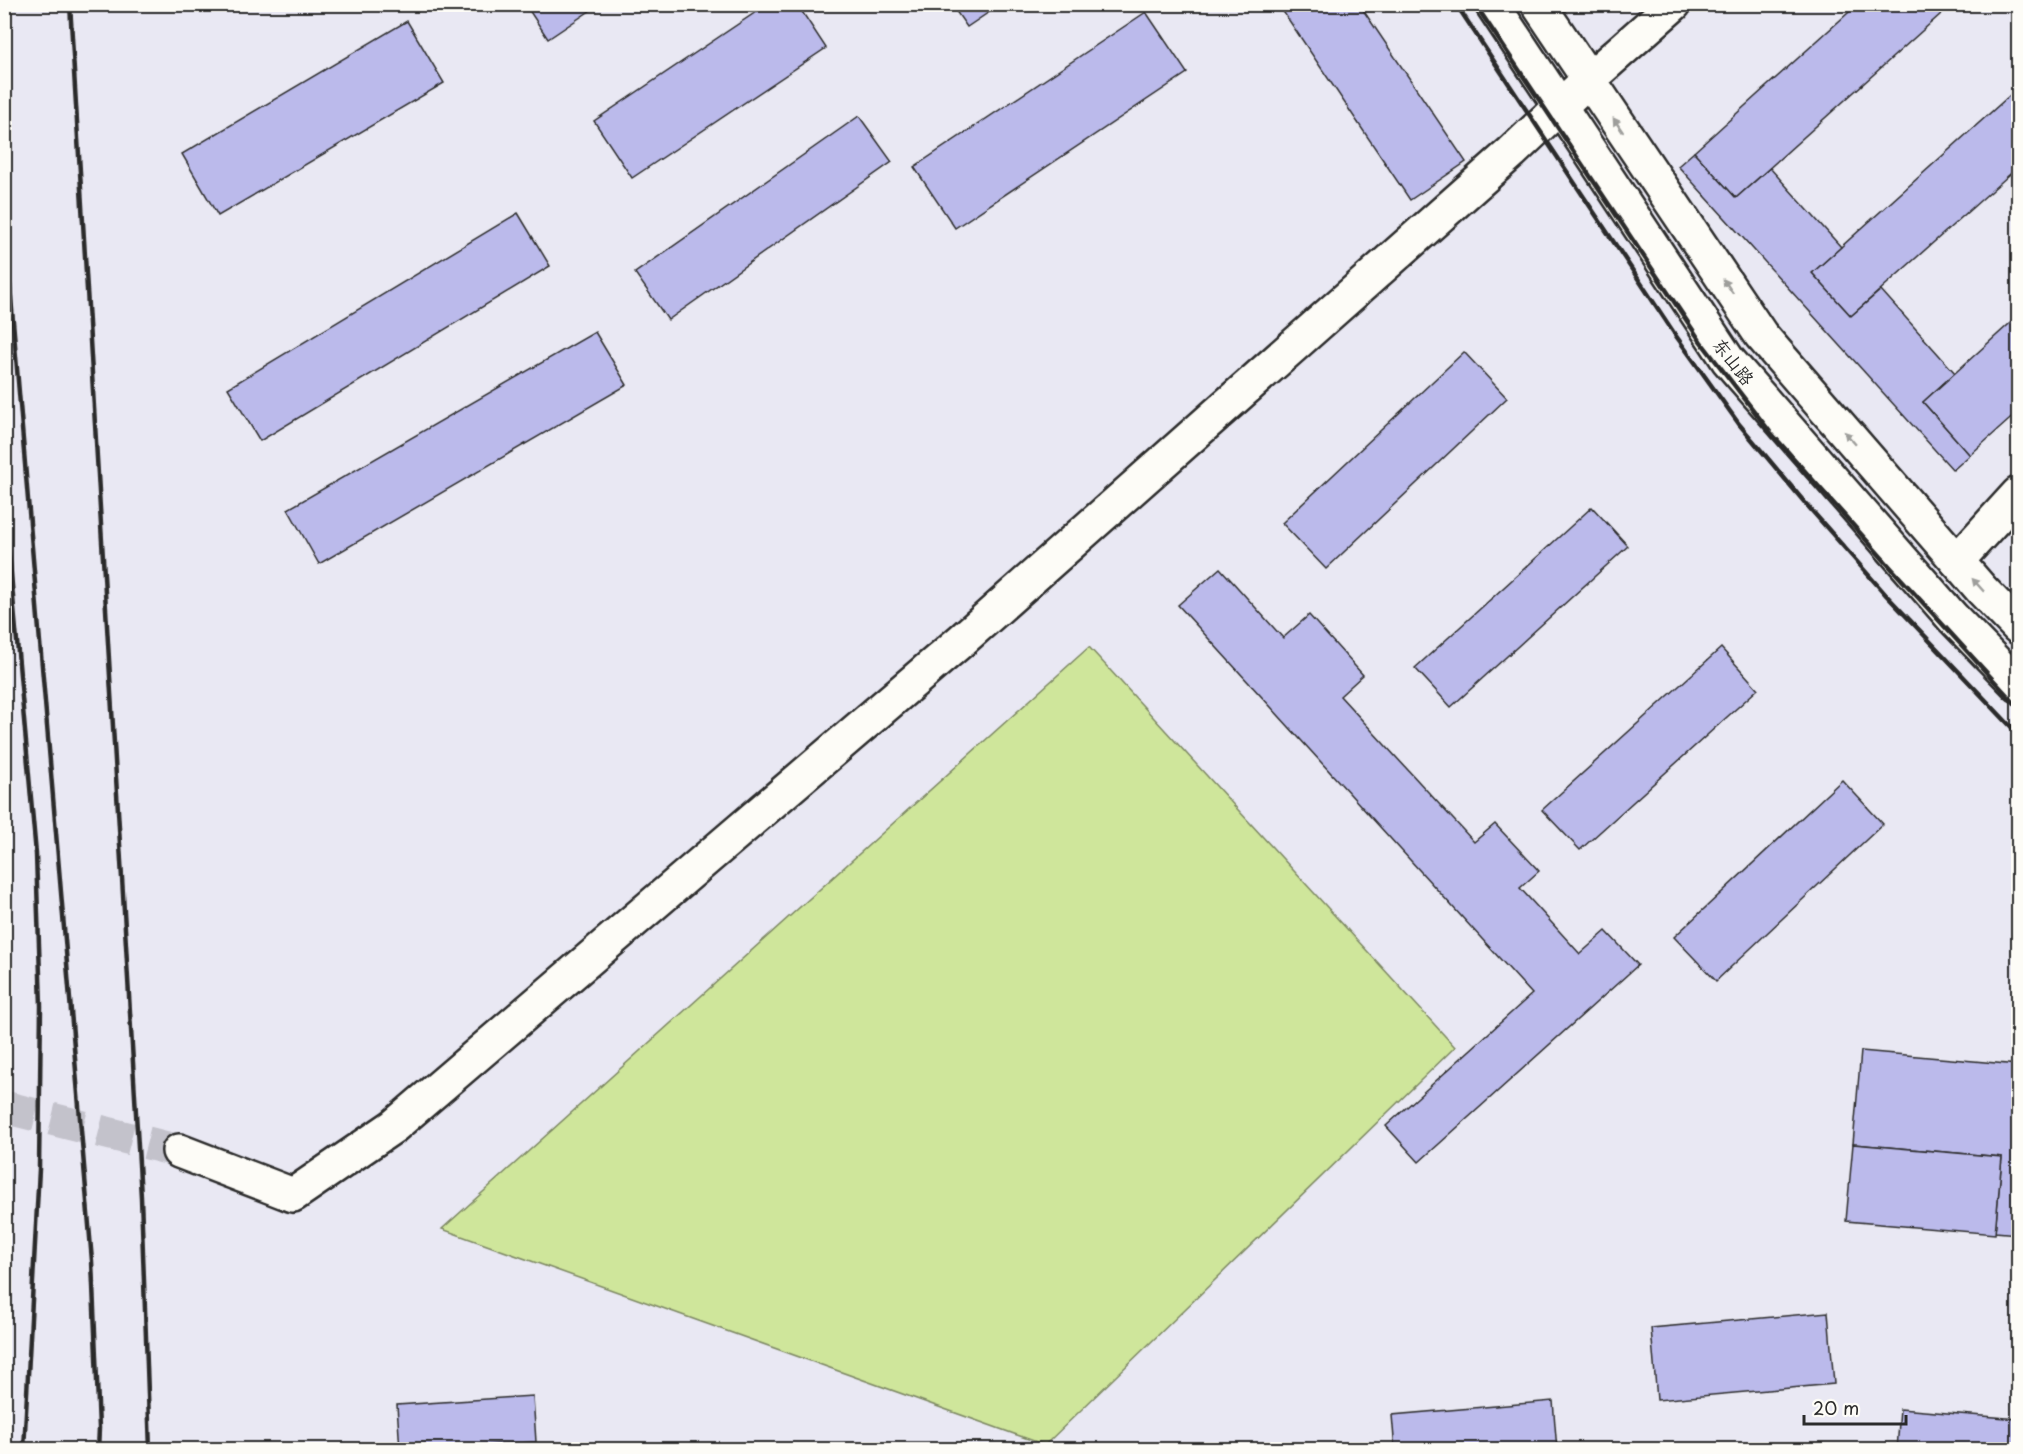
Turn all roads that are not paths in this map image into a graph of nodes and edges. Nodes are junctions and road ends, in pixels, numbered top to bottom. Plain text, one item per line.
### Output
1 (1492, 4) edge
2 (1538, 4) edge
3 (1674, 4) edge
4 (1588, 80) junction
5 (1560, 106) junction
6 (2019, 494) edge
7 (1957, 561) junction
8 (2019, 627) edge
9 (2019, 685) edge
10 (179, 1151) tunnel mouth

1 - 5 street, 东山路
2 - 4 street
3 - 4 street
4 - 5 street
7 -> 4 street
5 - 9 street, 东山路
5 - 10 street
6 - 7 street
8 -> 7 street

